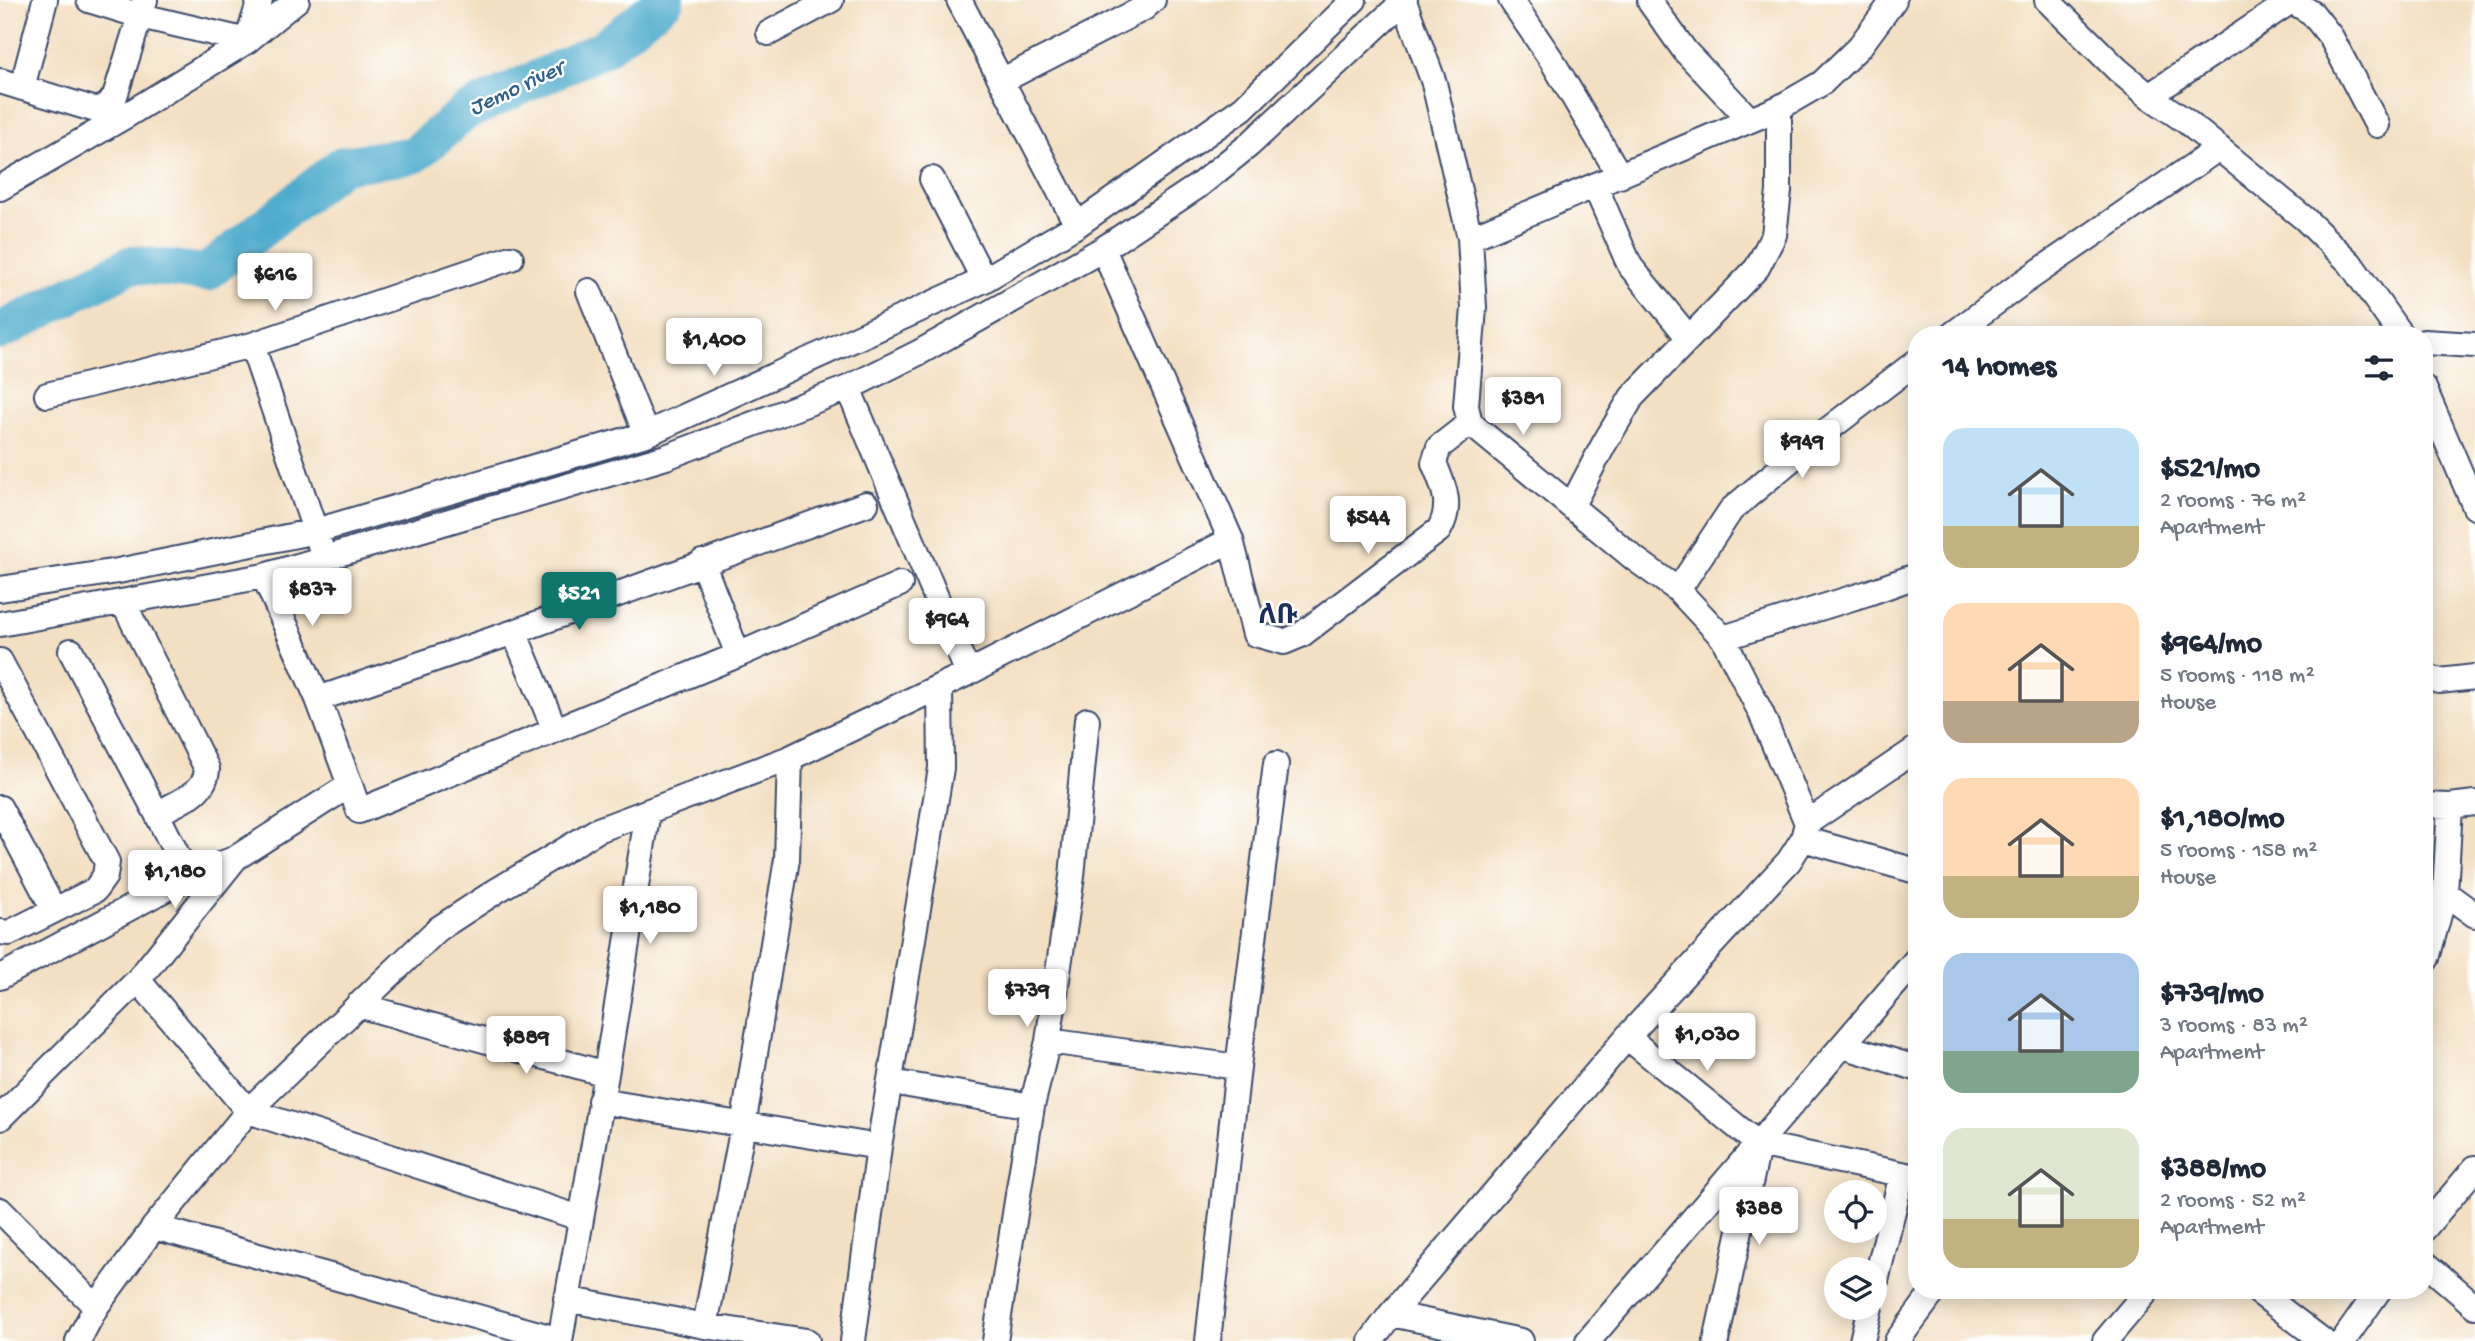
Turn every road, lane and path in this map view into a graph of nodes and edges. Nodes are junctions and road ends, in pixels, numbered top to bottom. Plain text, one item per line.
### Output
1 (45, 0) edge
2 (89, 0) edge
3 (260, 0) edge
4 (297, 0) edge
5 (831, 0) edge
6 (959, 0) edge
7 (1153, 0) edge
8 (1354, 0) edge
9 (1511, 0) edge
10 (1894, 0) edge
11 (2047, 0) edge
12 (1405, 1) edge
13 (2291, 1) edge
14 (1650, 2) dead end
15 (143, 8) edge
16 (769, 33) dead end
17 (247, 41) junction
18 (1001, 81) junction
19 (11, 85) edge
20 (2149, 96) junction
21 (1779, 108) junction
22 (117, 111) junction
23 (1750, 120) junction
24 (2377, 125) dead end
25 (2219, 148) junction
26 (1620, 176) junction
27 (932, 180) dead end
28 (1595, 186) junction
29 (0, 188) edge
30 (1077, 225) junction
31 (1470, 238) junction
32 (1103, 249) junction
33 (511, 258) dead end
34 (984, 280) junction
35 (589, 290) dead end
36 (1964, 326) edge
37 (2394, 326) edge
38 (1689, 338) junction
39 (2433, 343) edge
40 (252, 345) junction
41 (2475, 345) edge
42 (1908, 368) edge
43 (848, 388) junction
44 (47, 395) dead end
45 (2433, 409) edge
46 (1471, 423) junction
47 (646, 434) junction
48 (866, 504) dead end
49 (1572, 505) junction
50 (2475, 507) edge
51 (316, 531) junction
52 (1231, 540) junction
53 (325, 559) junction
54 (702, 562) junction
55 (264, 576) junction
56 (1908, 579) edge
57 (900, 584) dead end
58 (0, 589) edge
59 (1678, 590) junction
60 (122, 602) junction
61 (0, 624) edge
62 (514, 632) junction
63 (1723, 638) junction
64 (71, 651) dead end
65 (738, 655) junction
66 (0, 661) edge
67 (968, 673) junction
68 (2475, 677) edge
69 (2433, 679) edge
70 (940, 687) junction
71 (318, 699) junction
72 (1087, 720) dead end
73 (555, 730) junction
74 (1908, 755) edge
75 (790, 758) junction
76 (1276, 764) dead end
77 (350, 785) junction
78 (2475, 803) edge
79 (2433, 805) edge
80 (2451, 806) junction
81 (0, 808) edge
82 (648, 811) junction
83 (157, 814) junction
84 (1805, 831) junction
85 (234, 859) junction
86 (1908, 868) edge
87 (188, 877) junction
88 (2445, 893) junction
89 (54, 910) junction
90 (2475, 915) edge
91 (0, 932) edge
92 (2433, 933) edge
93 (1908, 969) edge
94 (0, 977) edge
95 (138, 980) junction
96 (358, 1005) junction
97 (1627, 1037) junction
98 (1048, 1041) junction
99 (1843, 1046) junction
100 (1908, 1066) edge
101 (1238, 1067) junction
102 (606, 1074) junction
103 (891, 1082) junction
104 (600, 1101) junction
105 (1032, 1106) junction
106 (248, 1111) junction
107 (0, 1118) edge
108 (743, 1126) junction
109 (1758, 1144) junction
110 (879, 1147) junction
111 (2475, 1168) edge
112 (1908, 1175) edge
113 (1908, 1178) edge
114 (0, 1210) edge
115 (2433, 1218) edge
116 (580, 1219) junction
117 (154, 1227) junction
118 (1884, 1257) edge
119 (2433, 1270) edge
120 (566, 1299) junction
121 (1928, 1299) edge
122 (2140, 1299) edge
123 (2268, 1299) edge
124 (2373, 1299) edge
125 (2475, 1306) edge
126 (96, 1307) junction
127 (1391, 1314) junction
128 (1867, 1320) edge
129 (705, 1326) junction
130 (666, 1330) edge
131 (560, 1340) edge
132 (793, 1340) edge
133 (78, 1341) edge
134 (853, 1341) edge
135 (995, 1341) edge
136 (1208, 1341) edge
137 (1371, 1341) edge
138 (1521, 1341) edge
139 (1588, 1341) edge
140 (1716, 1341) edge
141 (1862, 1341) edge
142 (1897, 1341) edge
143 (2105, 1341) edge
144 (2323, 1341) edge
145 (2343, 1341) edge

1 - 19 street
2 - 15 street
3 - 17 street
4 - 17 street
5 - 16 street
6 - 18 street
7 - 18 street
8 - 30 street
9 - 26 street
10 - 21 street
11 - 20 street
12 - 31 street
12 - 32 street
13 - 20 street
13 - 24 street
14 - 23 street
15 - 17 street
15 - 22 street
17 - 22 street
18 - 30 street
19 - 22 street
20 - 25 street
21 - 23 street
21 - 38 street
22 - 29 street
23 - 26 street
25 - 36 street
25 - 37 street
26 - 28 street
27 - 34 street
28 - 31 street
28 - 38 street
30 - 34 street
31 - 46 street
32 - 43 street
32 - 52 street
33 - 40 street
34 - 47 street
35 - 47 street
38 - 49 street
39 - 41 street
40 - 44 street
40 - 51 street
42 - 59 street
43 - 53 street
43 - 67 street
45 - 50 street
46 - 49 street
46 - 52 street
47 - 51 street
48 - 54 street
49 - 59 street
51 - 53 street
51 - 58 street
52 - 67 street
53 - 55 street
54 - 62 street
54 - 65 street
55 - 60 street
55 - 71 street
56 - 63 street
57 - 65 street
59 - 63 street
60 - 61 street
60 - 83 street
62 - 71 street
62 - 73 street
63 - 84 street
64 - 83 street
65 - 73 street
66 - 89 street
67 - 70 street
68 - 69 street
70 - 75 street
70 - 103 street
71 - 77 street
72 - 98 street
73 - 77 street
74 - 84 street
75 - 82 street
75 - 108 street
76 - 101 street
77 - 85 street
78 - 80 street
79 - 80 street
80 - 88 street
81 - 89 street
82 - 96 street
82 - 102 street
83 - 87 street
84 - 86 street
84 - 97 street
85 - 87 street
85 - 95 street
87 - 94 street
88 - 90 street
88 - 92 street
89 - 91 street
93 - 99 street
95 - 106 street
95 - 107 street
96 - 102 street
96 - 106 street
97 - 109 street
97 - 127 street
98 - 101 street
98 - 105 street
99 - 100 street
99 - 109 street
101 - 136 street
102 - 104 street
103 - 105 street
103 - 110 street
104 - 108 street
104 - 116 street
105 - 135 street
106 - 116 street
106 - 117 street
108 - 110 street
108 - 129 street
109 - 112 street
109 - 139 street
109 - 140 street
110 - 134 street
111 - 115 street
113 - 118 street
114 - 126 street
116 - 120 street
117 - 126 street
117 - 131 street
119 - 125 street
120 - 130 street
120 - 131 street
121 - 142 street
122 - 143 street
123 - 144 street
124 - 145 street
126 - 133 street
127 - 137 street
127 - 138 street
128 - 141 street
129 - 130 street
129 - 132 street

